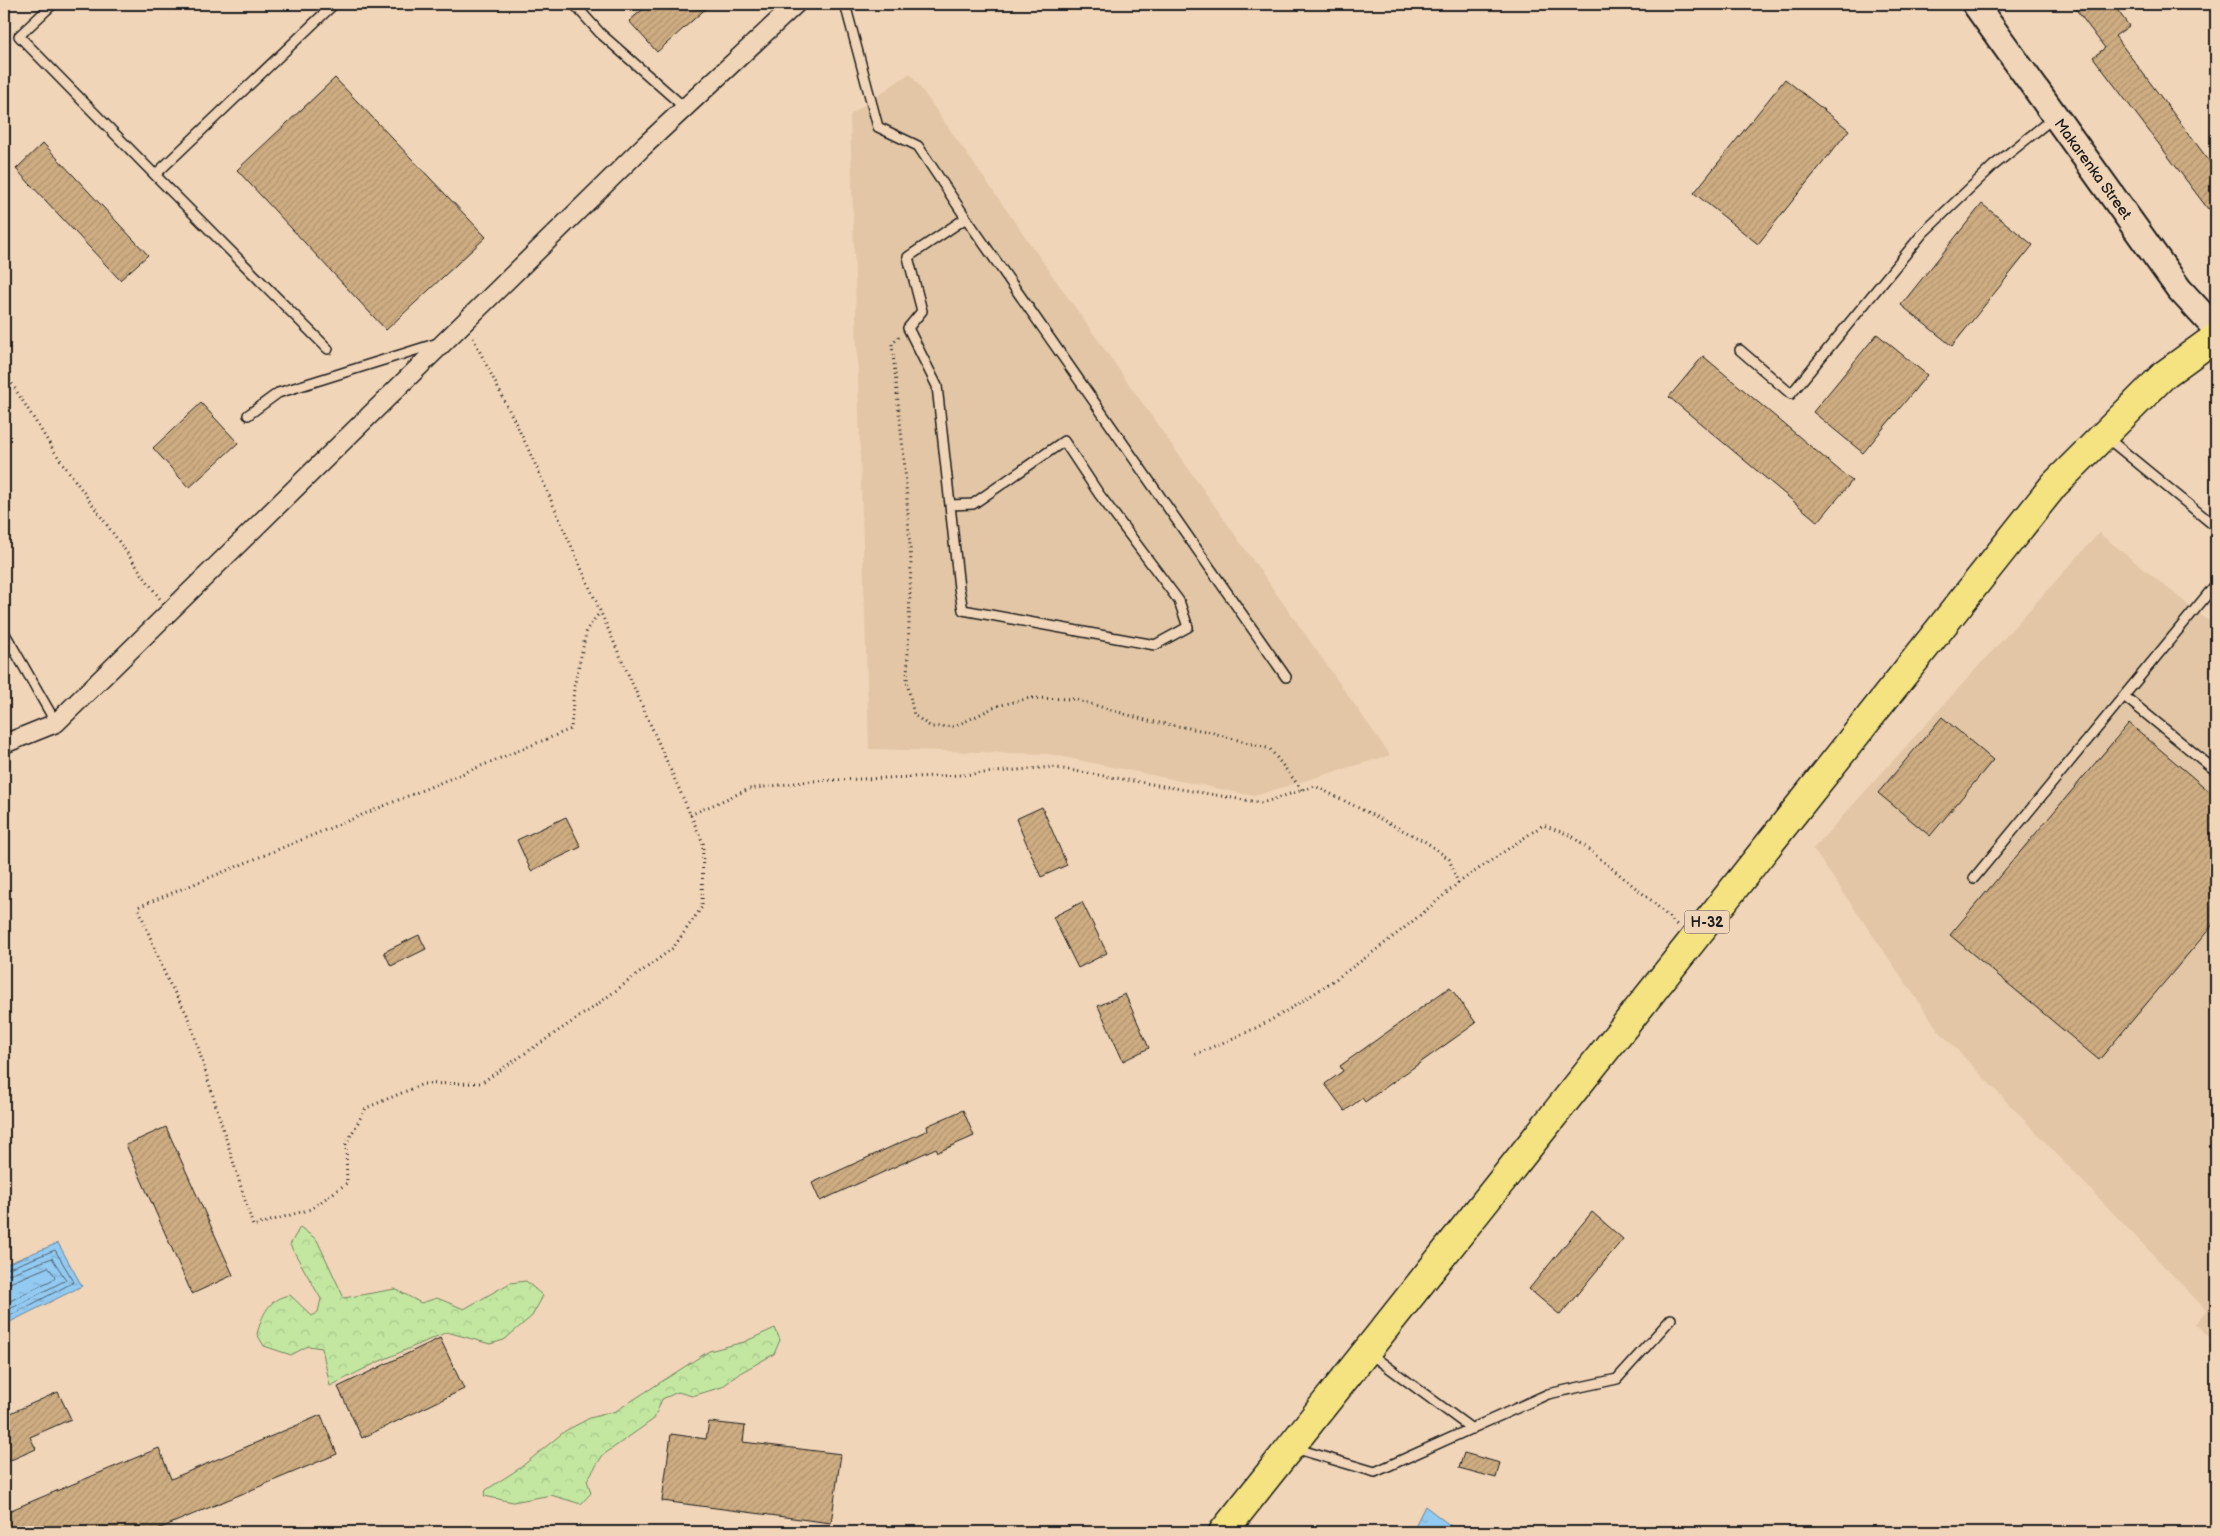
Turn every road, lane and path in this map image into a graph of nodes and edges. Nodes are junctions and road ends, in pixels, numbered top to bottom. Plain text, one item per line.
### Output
1 (53, 4) edge
2 (334, 4) edge
3 (574, 4) edge
4 (796, 4) edge
5 (845, 4) edge
6 (1976, 4) edge
7 (685, 108) junction
8 (2055, 116) junction
9 (155, 175) junction
10 (966, 218) junction
11 (465, 322) junction
12 (2216, 329) edge
13 (2216, 337) edge
14 (446, 341) junction
15 (328, 349) dead end
16 (1740, 350) dead end
17 (4, 371) edge
18 (248, 415) dead end
19 (2104, 435) junction
20 (950, 506) junction
21 (2216, 527) edge
22 (2216, 584) edge
23 (170, 611) junction
24 (600, 612) junction
25 (4, 632) edge
26 (1286, 678) dead end
27 (2124, 696) junction
28 (56, 723) junction
29 (4, 744) edge
30 (2216, 771) edge
31 (690, 815) junction
32 (1974, 878) dead end
33 (1458, 883) junction
34 (1693, 940) junction
35 (1192, 1056) dead end
36 (1671, 1319) dead end
37 (1367, 1351) junction
38 (1472, 1429) junction
39 (1291, 1447) junction
40 (1224, 1532) edge

1 - 9 lane
2 - 9 lane
3 - 7 lane
4 - 7 street
5 - 10 lane
6 - 8 street, Makarenka Street
7 - 11 street
8 - 12 street, Makarenka Street
8 - 16 lane
9 - 15 lane
10 - 20 lane
10 - 26 lane
11 - 14 street
11 - 24 path
13 - 19 main road, Н-32
14 - 18 lane
14 - 23 street
17 - 23 path
19 - 21 lane
19 - 34 main road, Н-32
20 - 20 lane
22 - 27 lane
23 - 28 street
24 - 31 path
24 - 31 path
25 - 28 lane
27 - 30 lane
27 - 32 lane
28 - 29 street
31 - 33 path
33 - 34 path
33 - 35 path
34 - 37 main road, Н-32
36 - 38 lane
37 - 38 lane
37 - 39 main road, Н-32
38 - 39 lane
39 - 40 main road, Н-32

